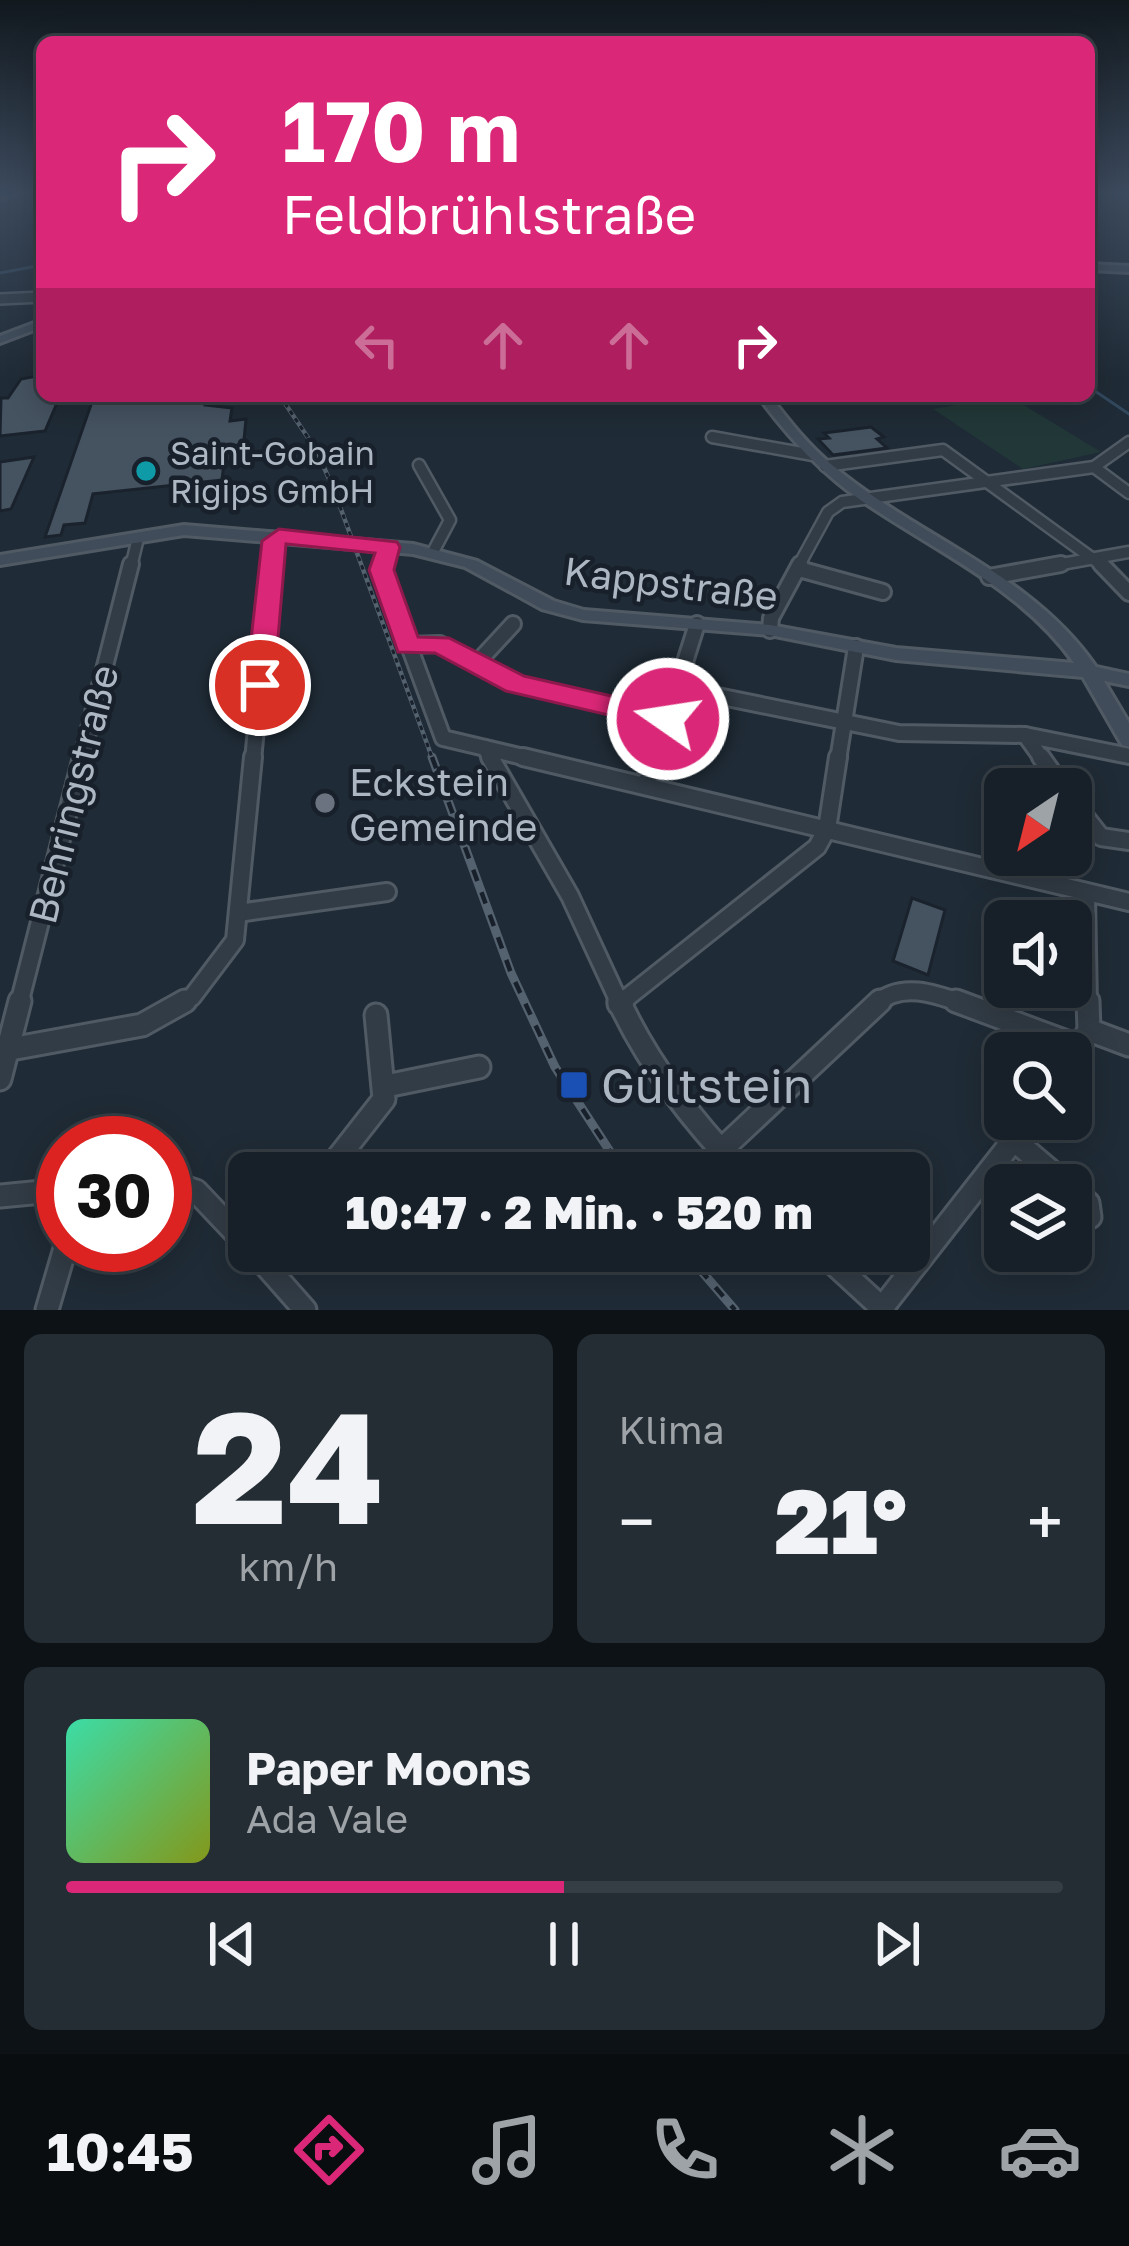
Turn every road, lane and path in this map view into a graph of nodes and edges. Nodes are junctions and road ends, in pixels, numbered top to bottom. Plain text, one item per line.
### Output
1 (1095, 267) edge
2 (1129, 269) edge
3 (36, 297) edge
4 (0, 299) edge
5 (36, 325) edge
6 (1, 339) edge
7 (768, 402) edge
8 (712, 437) dead end
9 (1129, 442) edge
10 (819, 460) junction
11 (419, 465) dead end
12 (1094, 467) junction
13 (985, 482) junction
14 (1129, 493) edge
15 (864, 499) junction
16 (279, 536) junction
17 (138, 538) junction
18 (388, 547) junction
19 (433, 552) junction
20 (1129, 552) edge
21 (1096, 558) junction
22 (2, 565) edge
23 (799, 569) junction
24 (989, 577) junction
25 (883, 592) dead end
26 (1129, 592) edge
27 (513, 624) dead end
28 (697, 624) junction
29 (770, 630) junction
30 (407, 646) junction
31 (856, 647) junction
32 (476, 664) junction
33 (1087, 671) junction
34 (1129, 680) edge
35 (678, 688) junction
36 (668, 719) junction
37 (845, 723) junction
38 (1024, 735) junction
39 (1129, 740) edge
40 (485, 748) junction
41 (1129, 756) edge
42 (1048, 768) edge
43 (646, 784) junction
44 (1092, 828) edge
45 (827, 829) junction
46 (1129, 841) edge
47 (387, 892) dead end
48 (1086, 895) junction
49 (1129, 902) edge
50 (238, 913) junction
51 (619, 1004) junction
52 (376, 1015) dead end
53 (1040, 1032) edge
54 (1081, 1032) edge
55 (1129, 1045) edge
56 (1092, 1047) edge
57 (4, 1050) edge
58 (479, 1067) dead end
59 (0, 1079) edge
60 (386, 1086) junction
61 (1014, 1140) joint
62 (720, 1151) joint
63 (342, 1152) edge
64 (1042, 1164) edge
65 (192, 1190) edge
66 (36, 1193) edge
67 (0, 1196) edge
68 (228, 1224) edge
69 (58, 1272) edge
70 (273, 1272) edge
71 (843, 1272) edge
72 (883, 1309) edge
73 (46, 1310) edge
74 (305, 1310) edge

1 - 2 street
3 - 4 street
5 - 6 street
7 - 10 street
8 - 10 street
9 - 12 street
10 - 13 street
10 - 15 street
11 - 19 street
12 - 13 street
12 - 14 street
13 - 15 street
13 - 21 street
15 - 23 street
15 - 24 street
16 - 17 street, Kappstraße
16 - 18 street, Kappstraße
16 - 50 street
17 - 22 street, Kappstraße
17 - 57 street, Behringstraße
18 - 19 street, Kappstraße
18 - 30 street
19 - 28 street, Kappstraße
20 - 21 street
21 - 24 street
21 - 26 street
23 - 25 street
23 - 29 street
24 - 33 street
27 - 32 street
28 - 29 street, Kappstraße
28 - 35 street
29 - 31 street, Kappstraße
30 - 32 street
30 - 40 street
31 - 33 street, Kappstraße
31 - 37 street
32 - 36 street
33 - 34 street, Kappstraße
33 - 39 street
35 - 36 street
35 - 37 street
36 - 43 street
37 - 38 street
37 - 45 street
38 - 41 street
38 - 42 street
40 - 43 street
40 - 51 street
43 - 45 street
44 - 46 street
45 - 48 street
45 - 51 street
47 - 50 street
48 - 49 street
48 - 54 street
50 - 57 street
51 - 62 street
52 - 60 street
53 - 62 street
55 - 56 street
57 - 59 street, Behringstraße
58 - 60 street
60 - 63 street
61 - 64 street
61 - 72 street
65 - 68 street
66 - 67 street
69 - 73 street
70 - 74 street
71 - 72 street

